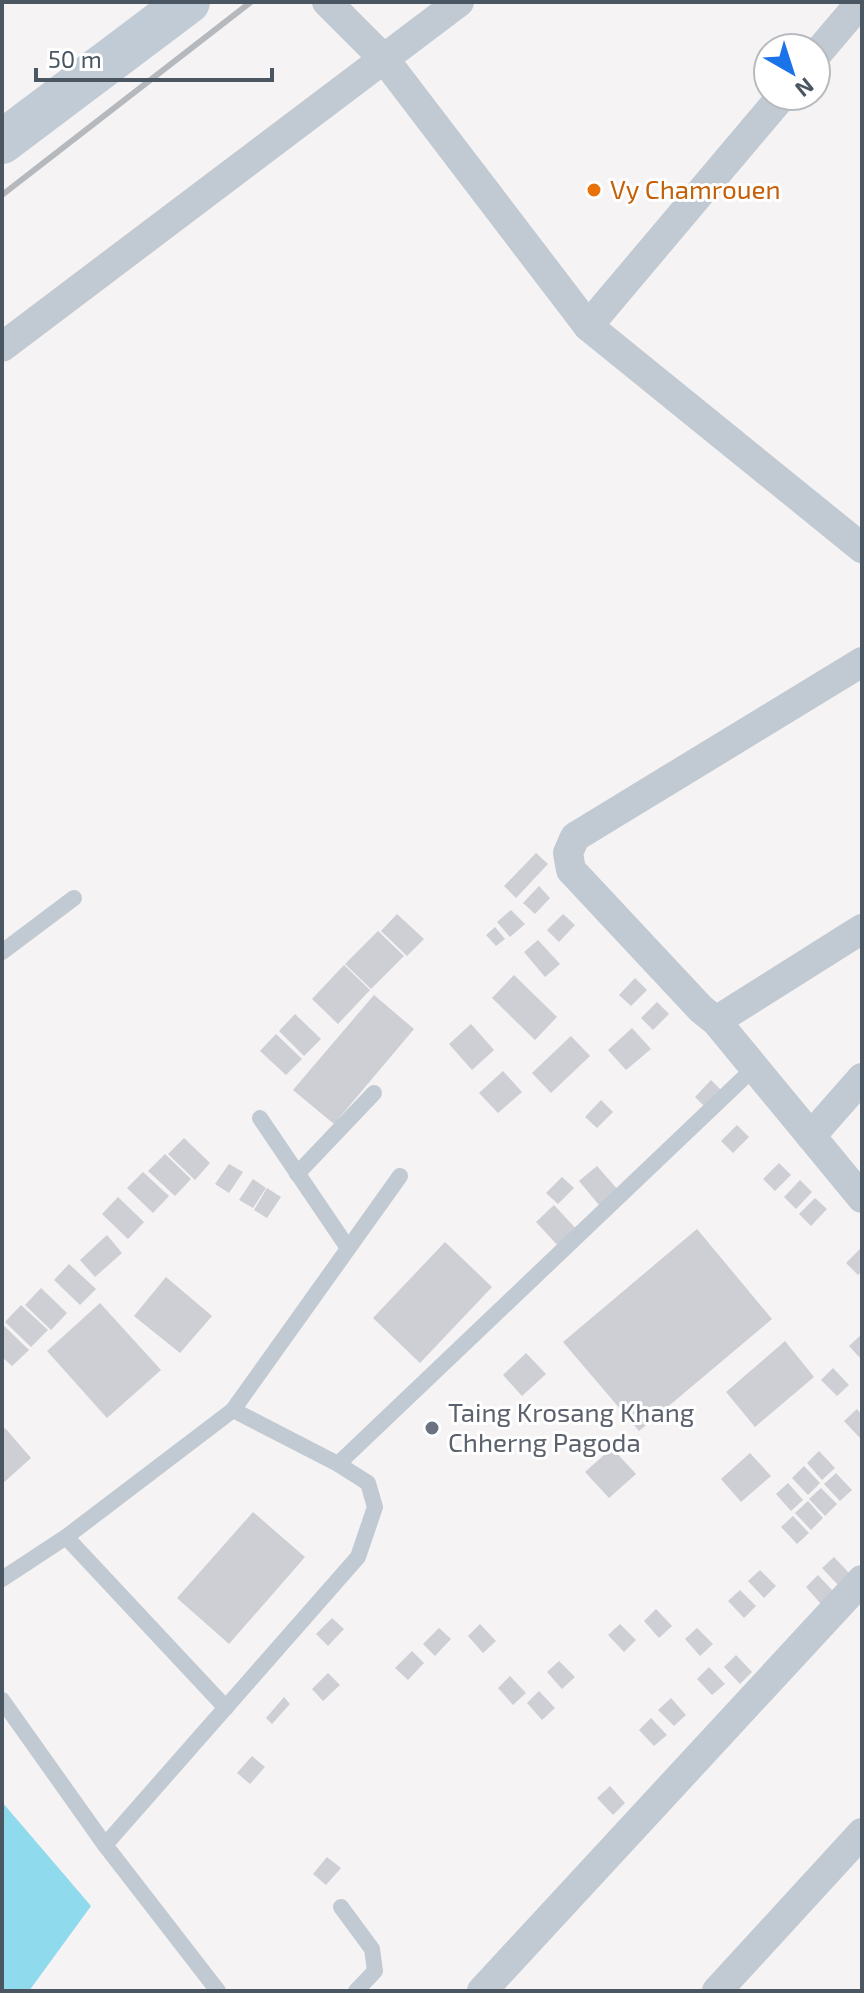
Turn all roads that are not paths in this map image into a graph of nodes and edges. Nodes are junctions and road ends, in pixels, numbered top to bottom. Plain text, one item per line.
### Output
1 (188, 2) edge
2 (327, 2) edge
3 (459, 2) edge
4 (861, 2) edge
5 (832, 36) edge
6 (385, 60) junction
7 (769, 112) edge
8 (3, 139) edge
9 (588, 326) junction
10 (2, 347) edge
11 (862, 548) edge
12 (862, 662) edge
13 (74, 898) dead end
14 (862, 929) edge
15 (2, 952) edge
16 (716, 1021) junction
17 (754, 1068) junction
18 (862, 1078) edge
19 (374, 1093) dead end
20 (260, 1118) dead end
21 (811, 1136) junction
22 (297, 1174) junction
23 (400, 1176) dead end
24 (862, 1198) edge
25 (348, 1248) junction
26 (233, 1410) junction
27 (338, 1464) junction
28 (66, 1537) junction
29 (2, 1579) edge
30 (862, 1580) edge
31 (2, 1700) edge
32 (226, 1708) junction
33 (862, 1833) edge
34 (105, 1845) junction
35 (341, 1907) dead end
36 (218, 1991) edge
37 (356, 1991) edge
38 (482, 1991) edge
39 (717, 1991) edge

1 - 8 main road
2 - 6 street
3 - 6 street
4 - 5 street
6 - 9 street
6 - 10 street
7 - 9 street
9 - 11 street
12 - 16 street
13 - 15 lane
14 - 16 street
16 - 17 street
17 - 21 street
17 - 27 lane
18 - 21 street
19 - 22 lane
20 - 22 lane
21 - 24 street
22 - 25 lane
23 - 25 lane
25 - 26 lane
26 - 27 lane
26 - 28 lane
27 - 32 lane
28 - 29 lane
28 - 32 lane
30 - 38 street
31 - 34 lane
32 - 34 lane
33 - 39 street
34 - 36 lane
35 - 37 lane

